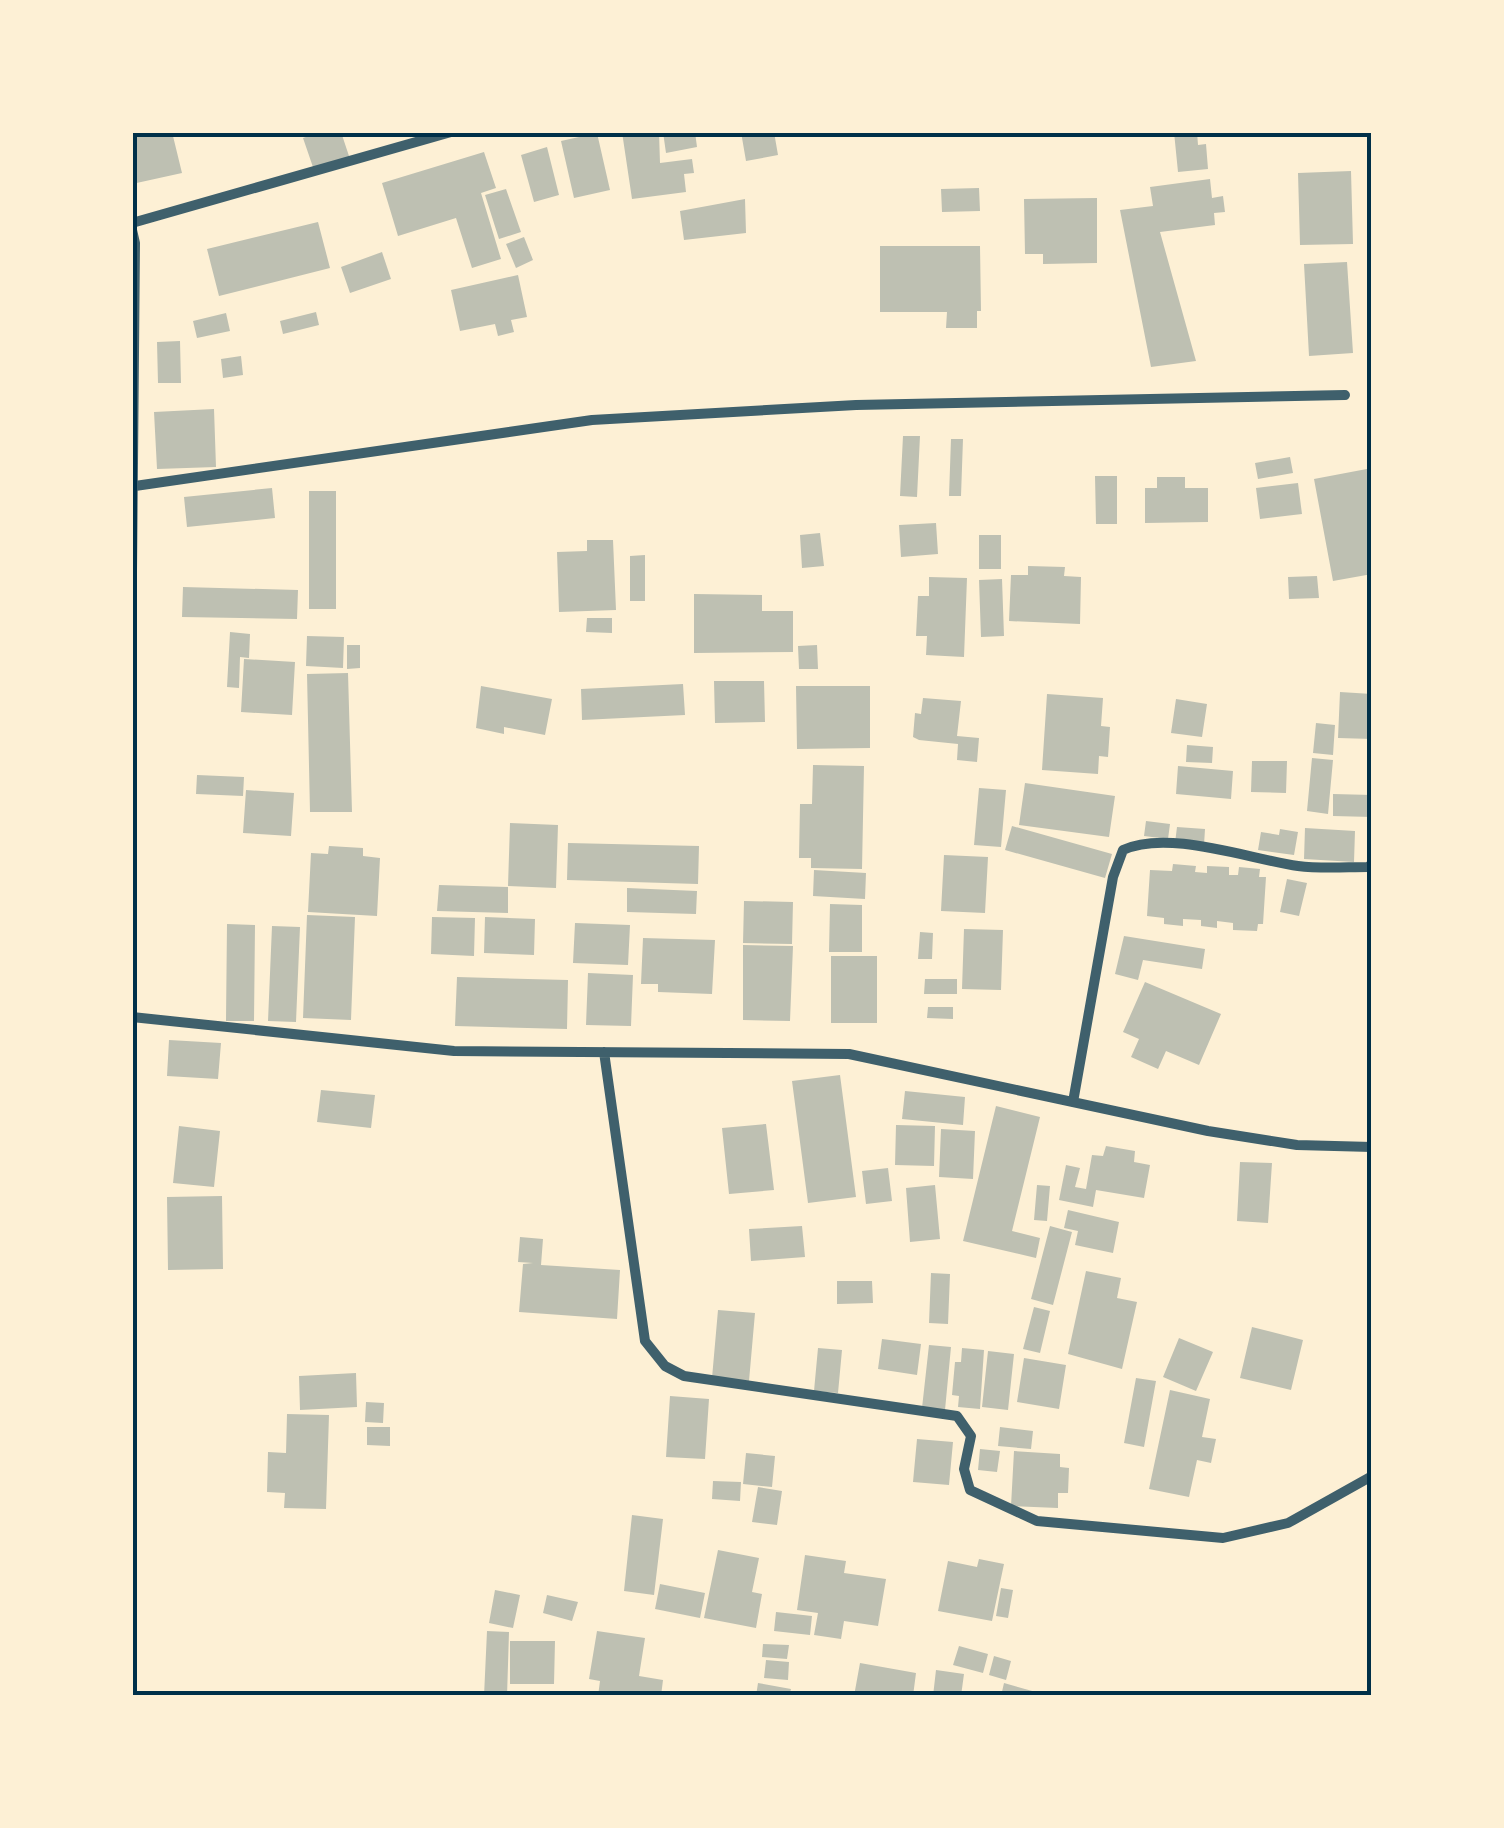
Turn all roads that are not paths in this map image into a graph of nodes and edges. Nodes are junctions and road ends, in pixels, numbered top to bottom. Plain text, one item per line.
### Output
1 (451, 132) edge
2 (132, 226) edge
3 (1345, 394) dead end
4 (135, 486) edge
5 (134, 548) edge
6 (132, 572) edge
7 (1372, 864) edge
8 (132, 1017) edge
9 (604, 1052) junction
10 (1073, 1102) junction
11 (1372, 1147) edge
12 (1372, 1476) edge

1 - 2 street
2 - 4 street
3 - 4 street
4 - 5 street
5 - 6 street
7 - 10 street
8 - 9 street
9 - 10 street
9 - 12 street
10 - 11 street

